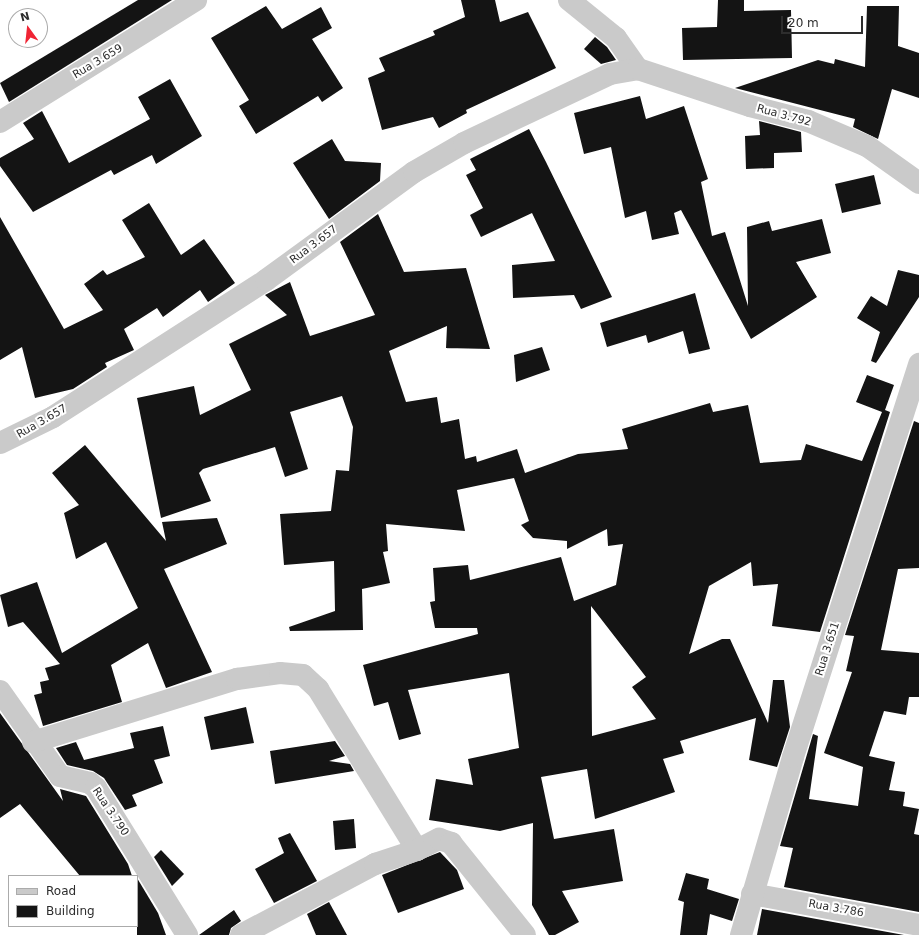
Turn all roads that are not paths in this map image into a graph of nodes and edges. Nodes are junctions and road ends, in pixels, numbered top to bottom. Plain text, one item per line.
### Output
1 (196, 0) edge
2 (569, 0) edge
3 (638, 69) junction
4 (0, 122) edge
5 (919, 183) edge
6 (919, 364) edge
7 (0, 443) edge
8 (0, 691) edge
9 (33, 742) junction
10 (417, 850) junction
11 (752, 894) junction
12 (919, 925) edge
13 (187, 935) edge
14 (241, 935) edge
15 (525, 935) edge
16 (740, 935) edge

1 - 4 street, Rua 3.659
2 - 3 street
3 - 5 street, Rua 3.792
3 - 7 street, Rua 3.657
6 - 11 street, Rua 3.651
8 - 9 street, Rua 3.790
9 - 10 street
9 - 13 street, Rua 3.790
10 - 14 street
10 - 15 street
11 - 12 street, Rua 3.786
11 - 16 street, Rua 3.651

